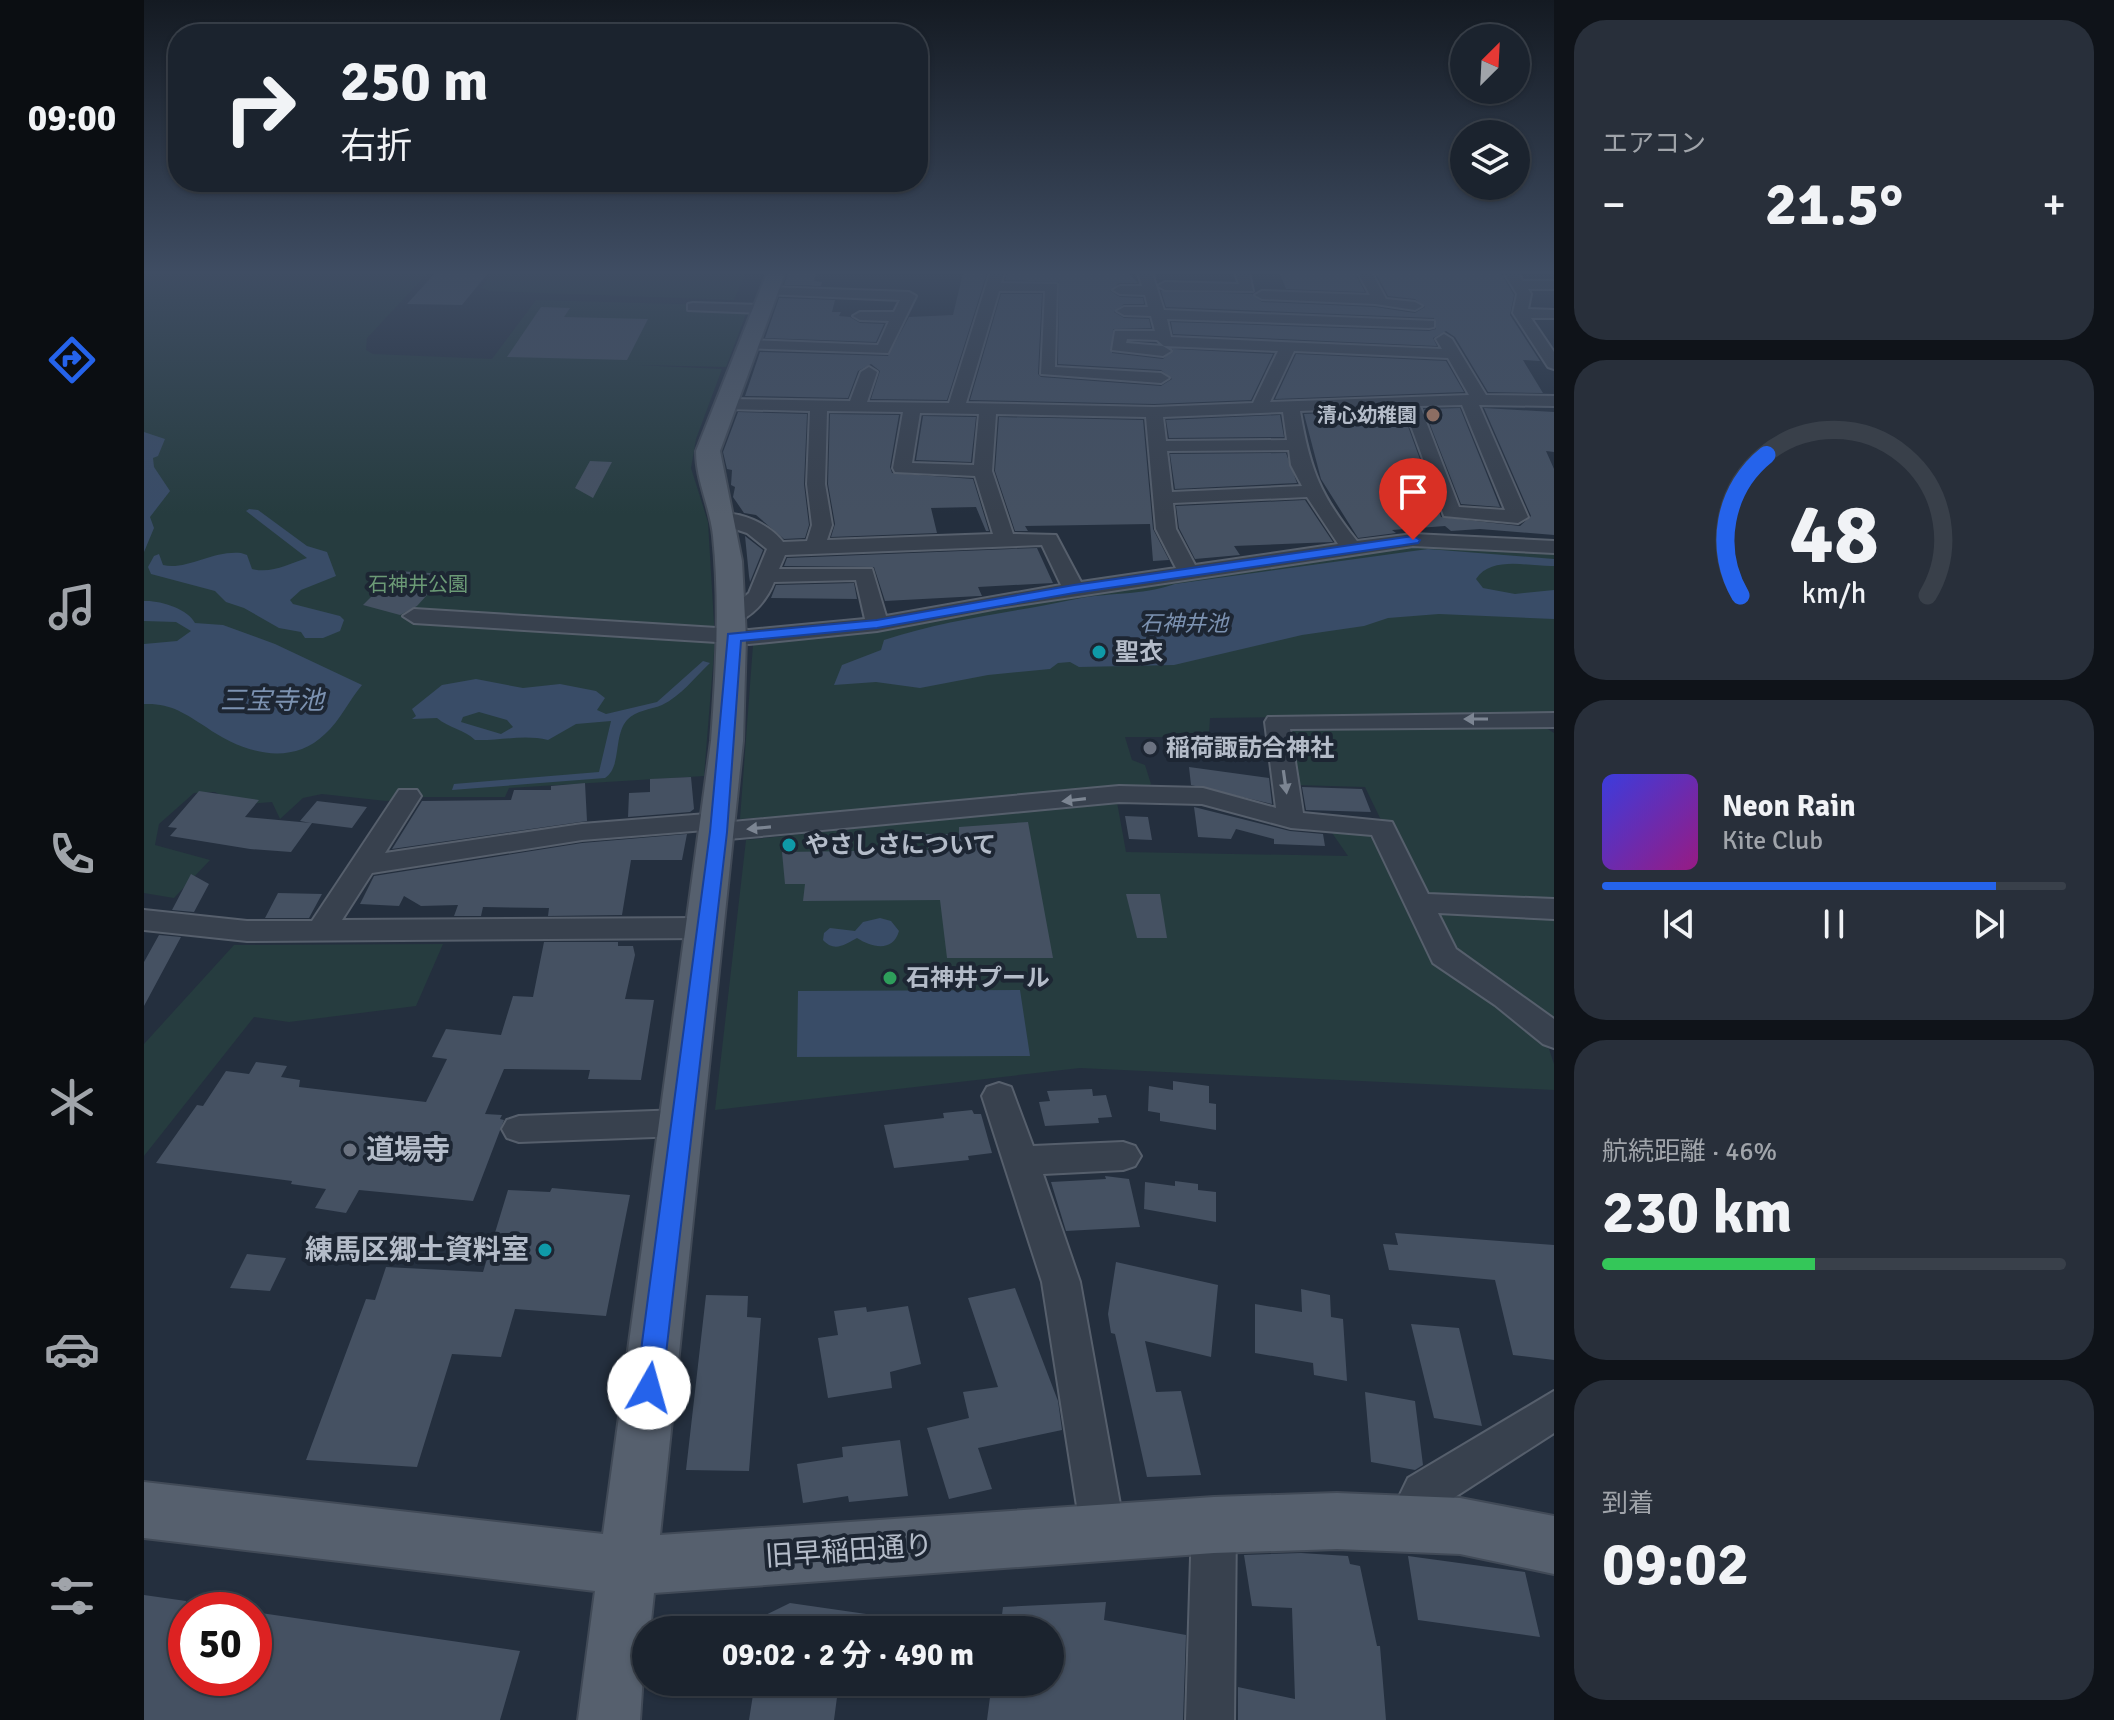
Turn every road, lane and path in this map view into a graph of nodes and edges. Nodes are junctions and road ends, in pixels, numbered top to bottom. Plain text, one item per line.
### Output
1 (743, 353) edge
2 (973, 353) edge
3 (1049, 353) edge
4 (1163, 353) edge
5 (1285, 353) edge
6 (1437, 353) edge
7 (1454, 354) joint
8 (869, 372) dead end
9 (1161, 378) junction
10 (1408, 395) junction
11 (1474, 400) junction
12 (1554, 401) edge
13 (725, 404) junction
14 (819, 406) junction
15 (857, 406) junction
16 (1291, 406) junction
17 (1259, 407) junction
18 (912, 408) junction
19 (956, 409) junction
20 (988, 409) junction
21 (1157, 412) junction
22 (1297, 445) junction
23 (1156, 446) junction
24 (983, 471) junction
25 (1314, 491) junction
26 (1161, 498) junction
27 (724, 519) junction
28 (1005, 539) junction
29 (815, 546) junction
30 (1554, 547) edge
31 (777, 549) junction
32 (1352, 549) junction
33 (1189, 573) junction
34 (769, 576) junction
35 (1074, 589) junction
36 (414, 616) dead end
37 (877, 624) junction
38 (733, 626) junction
39 (1554, 720) edge
40 (408, 796) dead end
41 (1291, 820) junction
42 (719, 826) junction
43 (365, 865) junction
44 (1416, 903) junction
45 (1554, 909) edge
46 (148, 928) edge
47 (705, 928) junction
48 (321, 930) junction
49 (1554, 1036) edge
50 (999, 1096) dead end
51 (681, 1123) junction
52 (519, 1129) dead end
53 (1123, 1156) dead end
54 (1021, 1161) junction
55 (1554, 1410) edge
56 (144, 1510) edge
57 (1418, 1522) junction
58 (1214, 1525) junction
59 (1103, 1532) junction
60 (1554, 1545) edge
61 (628, 1566) junction
62 (609, 1720) edge
63 (1210, 1720) edge

1 - 13 main road
2 - 19 street
3 - 9 street
4 - 9 street
5 - 17 street
6 - 7 street
7 - 11 street
8 - 15 street
9 - 21 street
10 - 11 street
10 - 11 street
10 - 16 street
11 - 12 street
13 - 14 street
13 - 27 main road
14 - 15 street
14 - 29 street
15 - 18 street
16 - 17 street
16 - 22 street
17 - 21 street
18 - 19 street
18 - 24 street
19 - 20 street
20 - 21 street
20 - 24 street
21 - 23 street
22 - 23 street
22 - 25 street
23 - 26 street
24 - 28 street
25 - 26 street
25 - 32 street
26 - 33 street
27 - 31 street
27 - 38 main road
28 - 29 street
28 - 35 street
29 - 31 street
30 - 32 street
31 - 34 street
32 - 33 street
33 - 35 street
34 - 37 street
34 - 38 street
35 - 37 street
36 - 38 street
37 - 38 street
38 - 42 main road
39 -> 41 street
40 - 43 street
41 -> 42 street
41 - 44 street
42 - 43 street
42 - 47 main road
43 - 48 street
44 - 45 street
44 - 49 street
46 - 48 street
47 - 48 street
47 - 51 main road
50 - 54 street
51 - 52 street
51 - 61 main road
53 - 54 street
54 - 59 street
55 - 57 street
56 - 61 main road, 旧早稲田通り
57 - 58 main road, 旧早稲田通り
57 - 60 main road, 旧早稲田通り
58 - 59 main road, 旧早稲田通り
58 - 63 street
59 - 61 main road, 旧早稲田通り
61 - 62 main road

